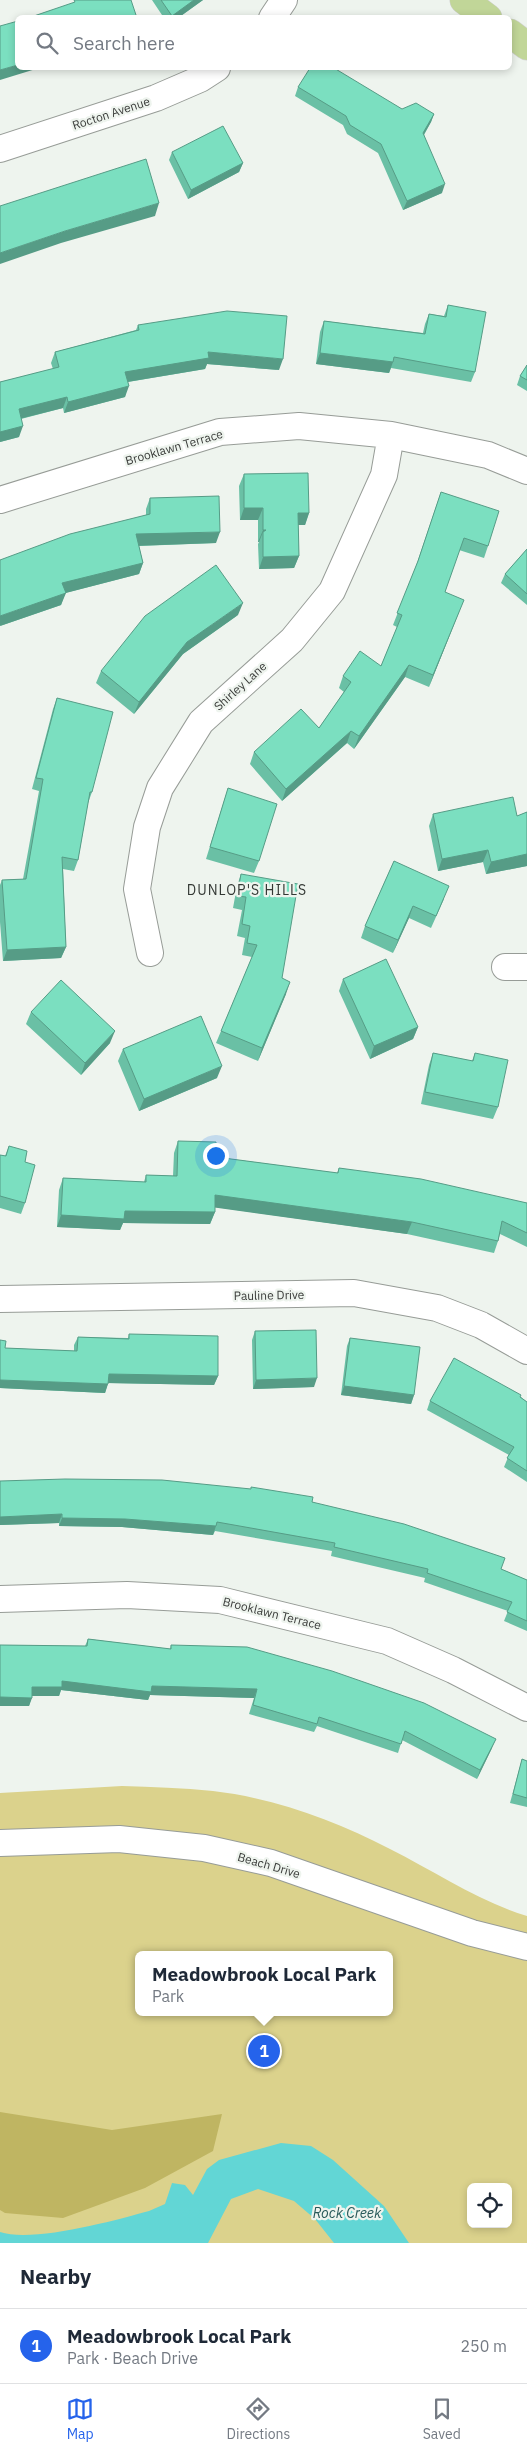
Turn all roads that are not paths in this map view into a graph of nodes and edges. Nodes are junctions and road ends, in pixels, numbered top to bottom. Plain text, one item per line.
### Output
1 (284, 0) edge
2 (464, 0) edge
3 (274, 15) edge
4 (484, 15) edge
5 (512, 35) edge
6 (527, 46) edge
7 (214, 70) edge
8 (0, 150) edge
9 (391, 435) junction
10 (527, 471) edge
11 (0, 500) edge
12 (150, 953) dead end
13 (0, 1299) edge
14 (527, 1351) edge
15 (0, 1598) edge
16 (527, 1708) edge
17 (0, 1842) edge
18 (527, 1947) edge

1 - 3 street
2 - 4 main road
5 - 6 main road
7 - 8 street, Rocton Avenue
9 - 10 street, Brooklawn Terrace
9 - 11 street, Brooklawn Terrace
9 - 12 street, Shirley Lane
13 - 14 street, Pauline Drive
15 - 16 street, Brooklawn Terrace
17 - 18 street, Beach Drive

